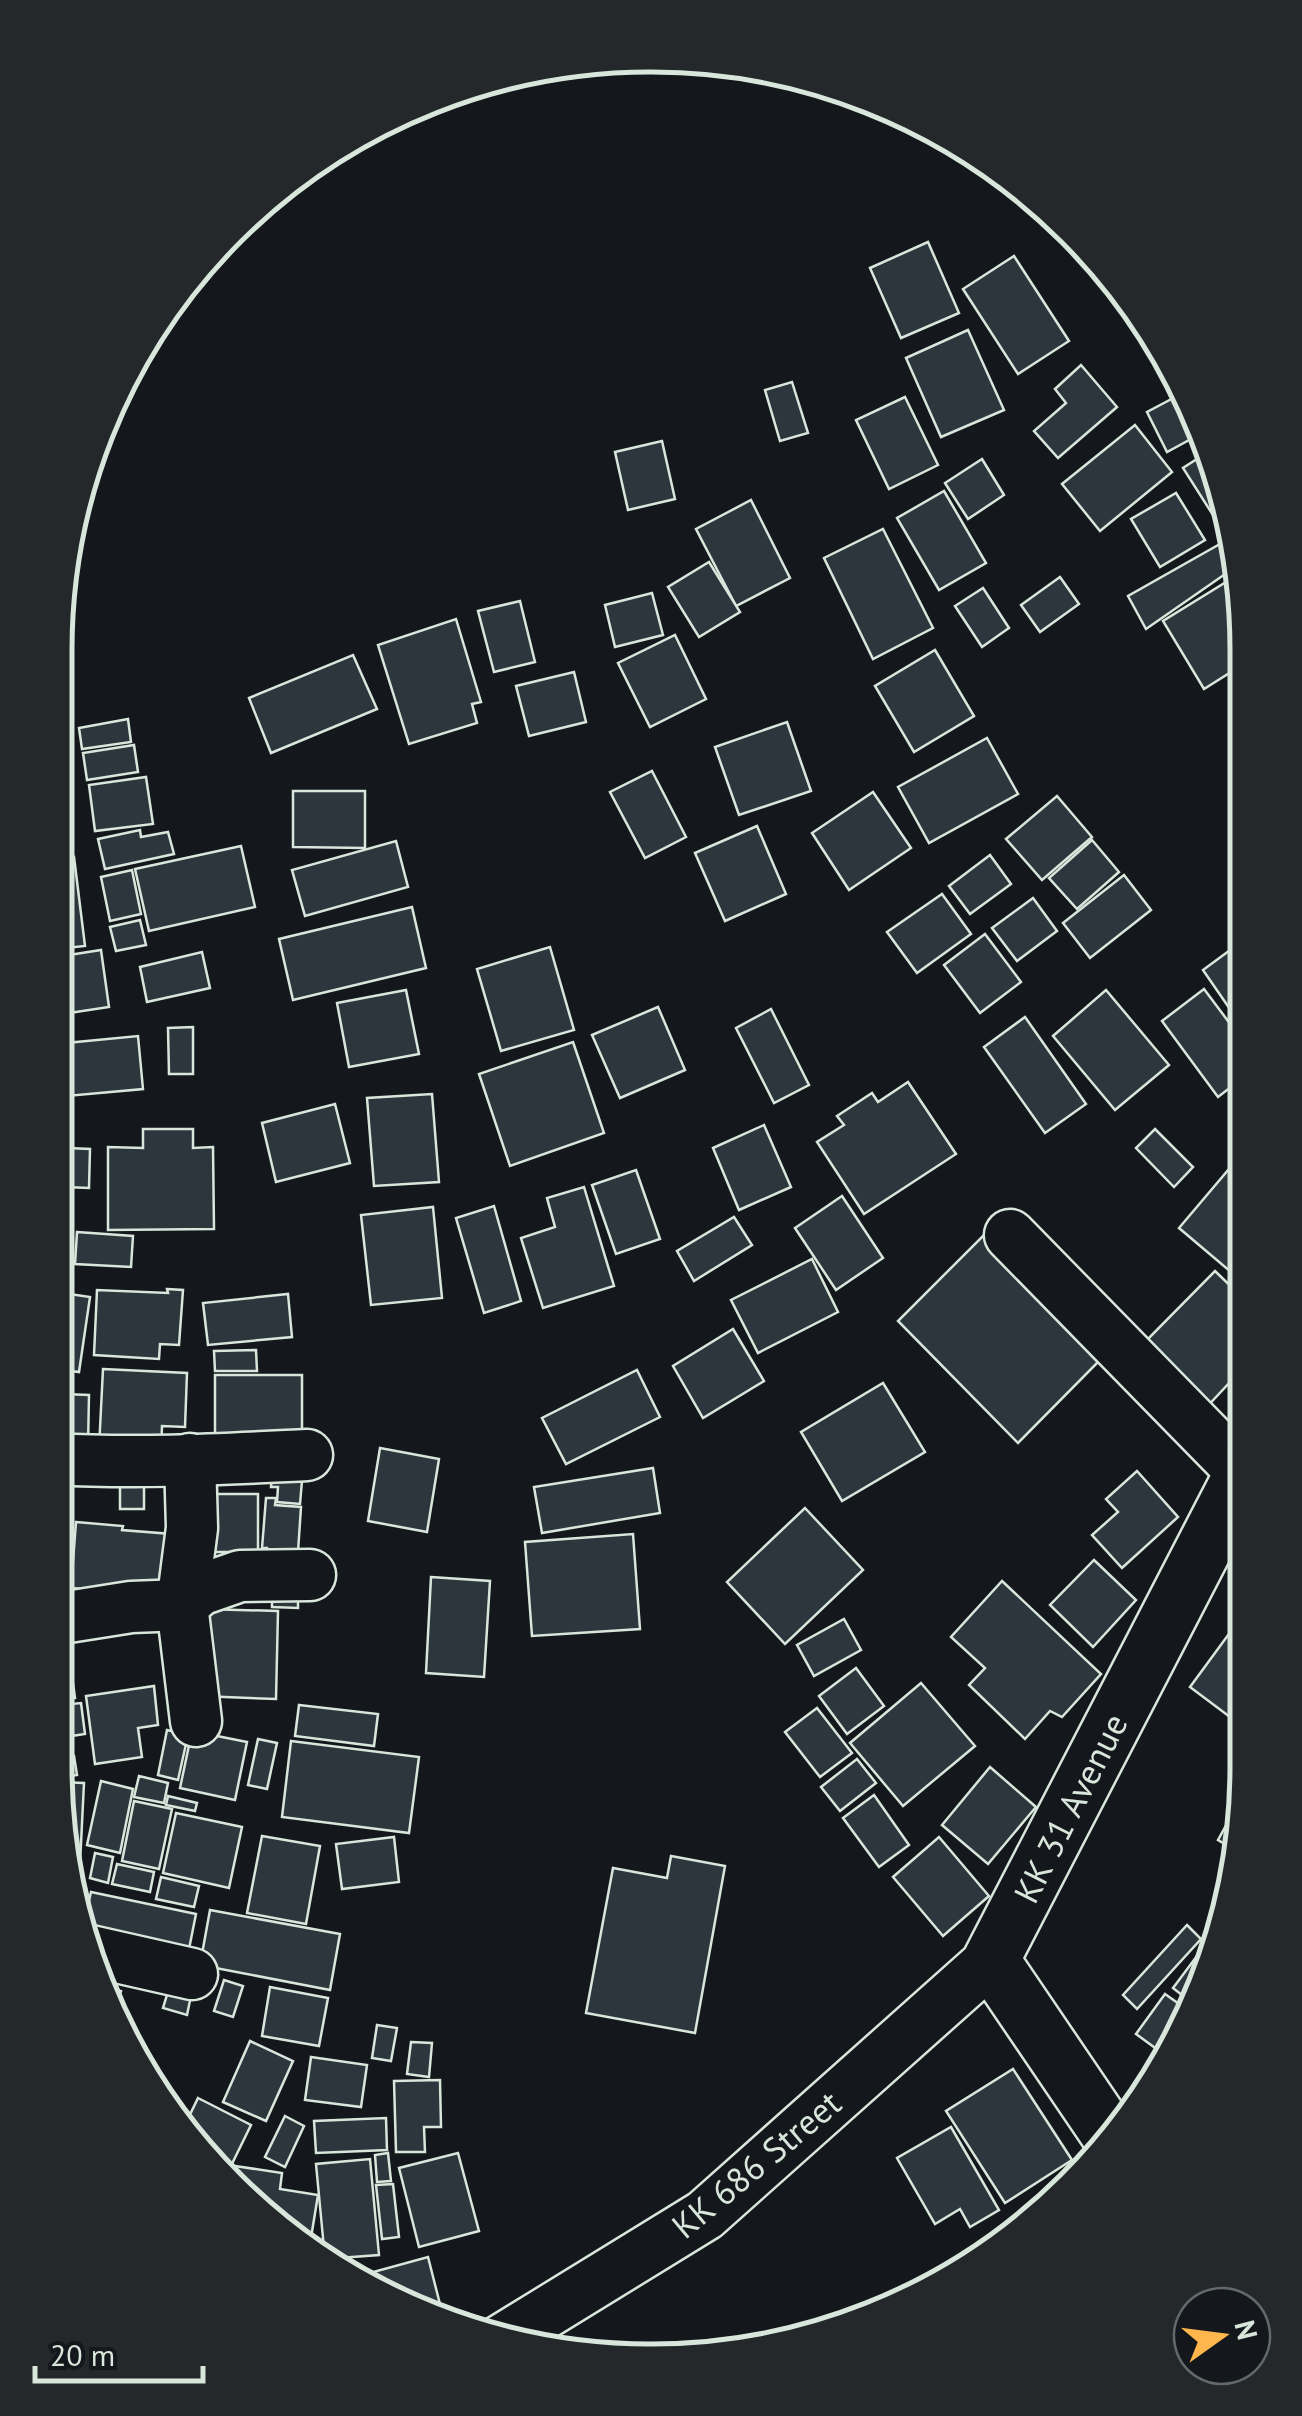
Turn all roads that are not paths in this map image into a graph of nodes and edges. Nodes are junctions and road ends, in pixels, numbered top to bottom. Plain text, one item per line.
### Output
1 (1010, 1236) dead end
2 (307, 1455) dead end
3 (1230, 1457) edge
4 (190, 1459) junction
5 (72, 1460) edge
6 (1230, 1498) edge
7 (310, 1575) dead end
8 (182, 1605) junction
9 (72, 1615) edge
10 (196, 1721) dead end
11 (104, 1954) edge
12 (992, 1960) junction
13 (192, 1974) dead end
14 (1103, 2125) edge
15 (521, 2328) edge

1 - 3 street
2 - 4 street
4 - 5 street
4 - 8 street
6 - 12 street, KK 31 Avenue
7 - 8 street
8 - 9 street
8 - 10 street
11 - 13 street
12 - 14 street
12 - 15 street, KK 686 Street

